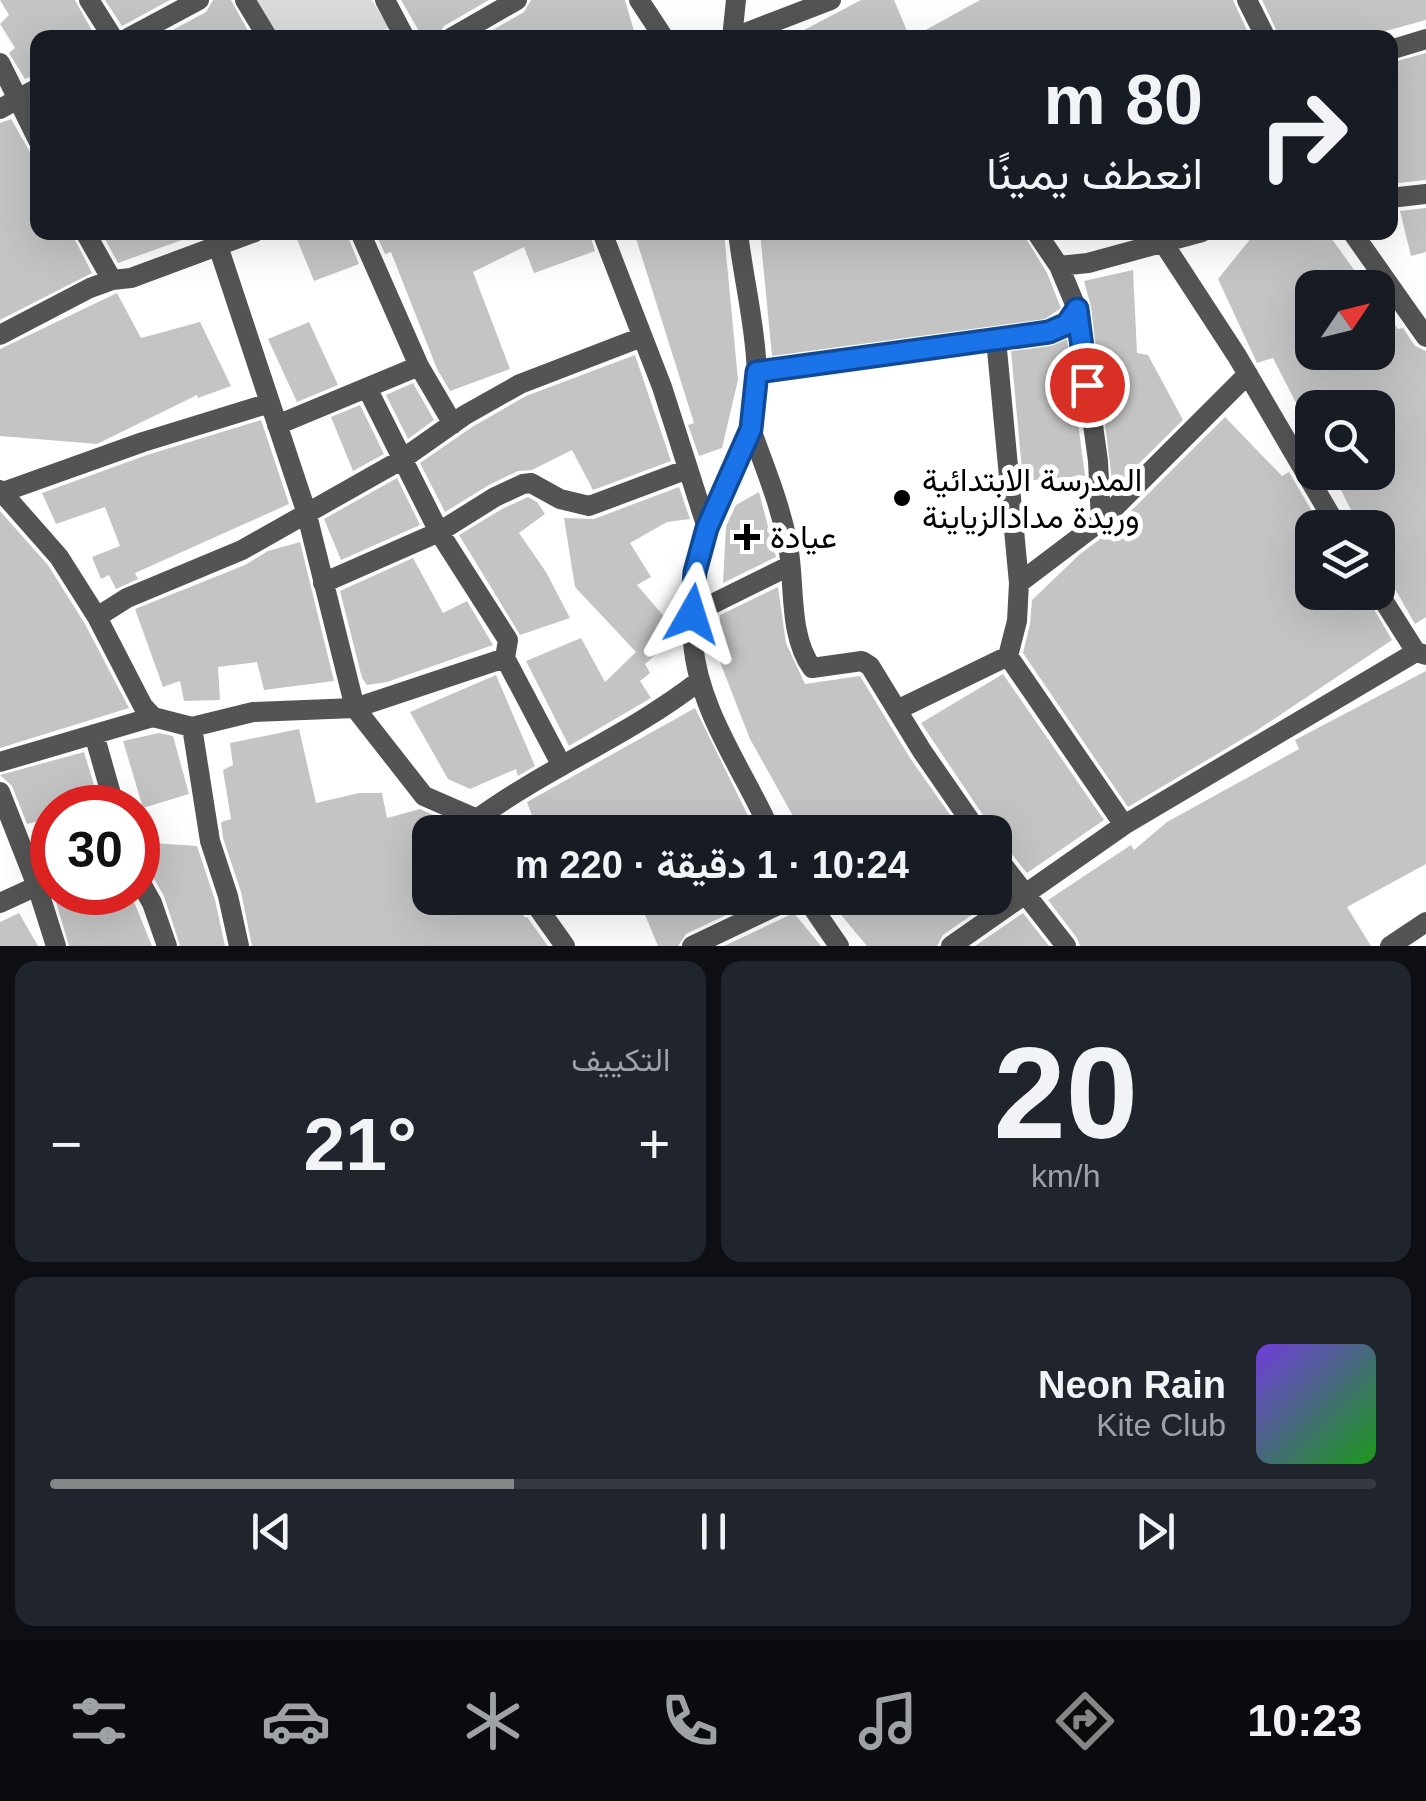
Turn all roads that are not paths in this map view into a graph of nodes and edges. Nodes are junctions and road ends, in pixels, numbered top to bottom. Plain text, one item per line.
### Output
1 (89, 0) edge
2 (199, 0) edge
3 (245, 0) edge
4 (385, 0) edge
5 (517, 0) edge
6 (638, 0) edge
7 (736, 0) edge
8 (831, 0) edge
9 (1247, 0) edge
10 (485, 8) edge
11 (108, 30) edge
12 (143, 30) edge
13 (263, 30) edge
14 (401, 30) edge
15 (460, 30) edge
16 (659, 30) edge
17 (733, 30) edge
18 (753, 30) edge
19 (1262, 30) edge
20 (1426, 39) edge
21 (1398, 48) edge
22 (0, 63) edge
23 (28, 94) edge
24 (0, 109) edge
25 (1426, 194) edge
26 (1398, 197) edge
27 (89, 240) edge
28 (234, 240) edge
29 (363, 240) edge
30 (605, 240) edge
31 (739, 240) edge
32 (1041, 240) edge
33 (1177, 240) edge
34 (1358, 240) edge
35 (1164, 244) junction
36 (218, 246) junction
37 (1058, 266) junction
38 (112, 280) junction
39 (1077, 309) junction
40 (0, 335) edge
41 (642, 336) junction
42 (1426, 336) edge
43 (996, 339) junction
44 (418, 366) junction
45 (757, 372) junction
46 (1248, 374) junction
47 (366, 388) junction
48 (270, 403) junction
49 (453, 424) junction
50 (277, 425) junction
51 (751, 429) junction
52 (401, 460) junction
53 (688, 469) junction
54 (1, 491) edge
55 (1327, 510) edge
56 (306, 512) junction
57 (1102, 521) junction
58 (707, 528) junction
59 (439, 532) junction
60 (790, 566) junction
61 (1020, 583) junction
62 (323, 584) junction
63 (1390, 610) edge
64 (692, 614) junction
65 (96, 617) junction
66 (1421, 654) edge
67 (1008, 656) junction
68 (506, 658) junction
69 (699, 681) junction
70 (356, 708) junction
71 (897, 710) junction
72 (153, 717) junction
73 (192, 727) junction
74 (94, 734) junction
75 (0, 762) edge
76 (562, 766) junction
77 (108, 785) edge
78 (0, 792) edge
79 (461, 815) edge
80 (492, 815) edge
81 (763, 815) edge
82 (967, 815) edge
83 (1124, 825) junction
84 (30, 868) edge
85 (1012, 877) edge
86 (30, 889) edge
87 (1026, 896) junction
88 (0, 903) edge
89 (46, 915) edge
90 (156, 915) edge
91 (543, 915) edge
92 (757, 915) edge
93 (818, 915) edge
94 (1426, 922) edge
95 (56, 946) edge
96 (168, 946) edge
97 (239, 946) edge
98 (564, 946) edge
99 (692, 946) edge
100 (840, 946) edge
101 (951, 946) edge
102 (1066, 946) edge
103 (1390, 946) edge

1 - 11 street
2 - 12 street
3 - 13 street
4 - 14 street
5 - 10 street
6 - 16 street
7 - 17 street
8 - 18 street
9 - 19 street
10 - 15 street
20 - 21 street
22 - 23 street
23 - 24 street
25 - 26 street
27 - 38 street
28 - 36 street
29 - 44 street
30 - 41 street
31 - 45 street
32 - 37 street
33 - 35 street
34 - 42 street
35 - 37 street
35 - 46 street
36 - 38 street
36 - 48 street
37 - 39 street
38 - 40 street
39 - 43 street
39 - 57 street
41 - 49 street
41 - 53 street
43 - 45 street
43 - 61 street
44 - 47 street
44 - 49 street
45 - 51 street
46 - 55 street
46 - 57 street
47 - 50 street
47 - 52 street
48 - 50 street
48 - 54 street
49 - 52 street
50 - 56 street
51 - 58 street
51 - 60 street
52 - 56 street
52 - 59 street
53 - 58 street
53 - 59 street
54 - 65 street
56 - 62 street
56 - 65 street
57 - 61 street
58 - 64 street
59 - 62 street
59 - 68 street
60 - 64 street
60 - 71 street
61 - 67 street
62 - 70 street
63 - 66 street
64 - 69 street
65 - 72 street
66 - 83 street
67 - 71 street
67 - 83 street
68 - 70 street
68 - 76 street
69 - 76 street
69 - 81 street
70 - 73 street
70 - 79 street
71 - 82 street
72 - 73 street
72 - 74 street
73 - 97 street
74 - 75 street
74 - 77 street
76 - 80 street
78 - 84 street
83 - 87 street
85 - 87 street
86 - 88 street
87 - 101 street
87 - 102 street
89 - 95 street
90 - 96 street
91 - 98 street
92 - 99 street
93 - 100 street
94 - 103 street

